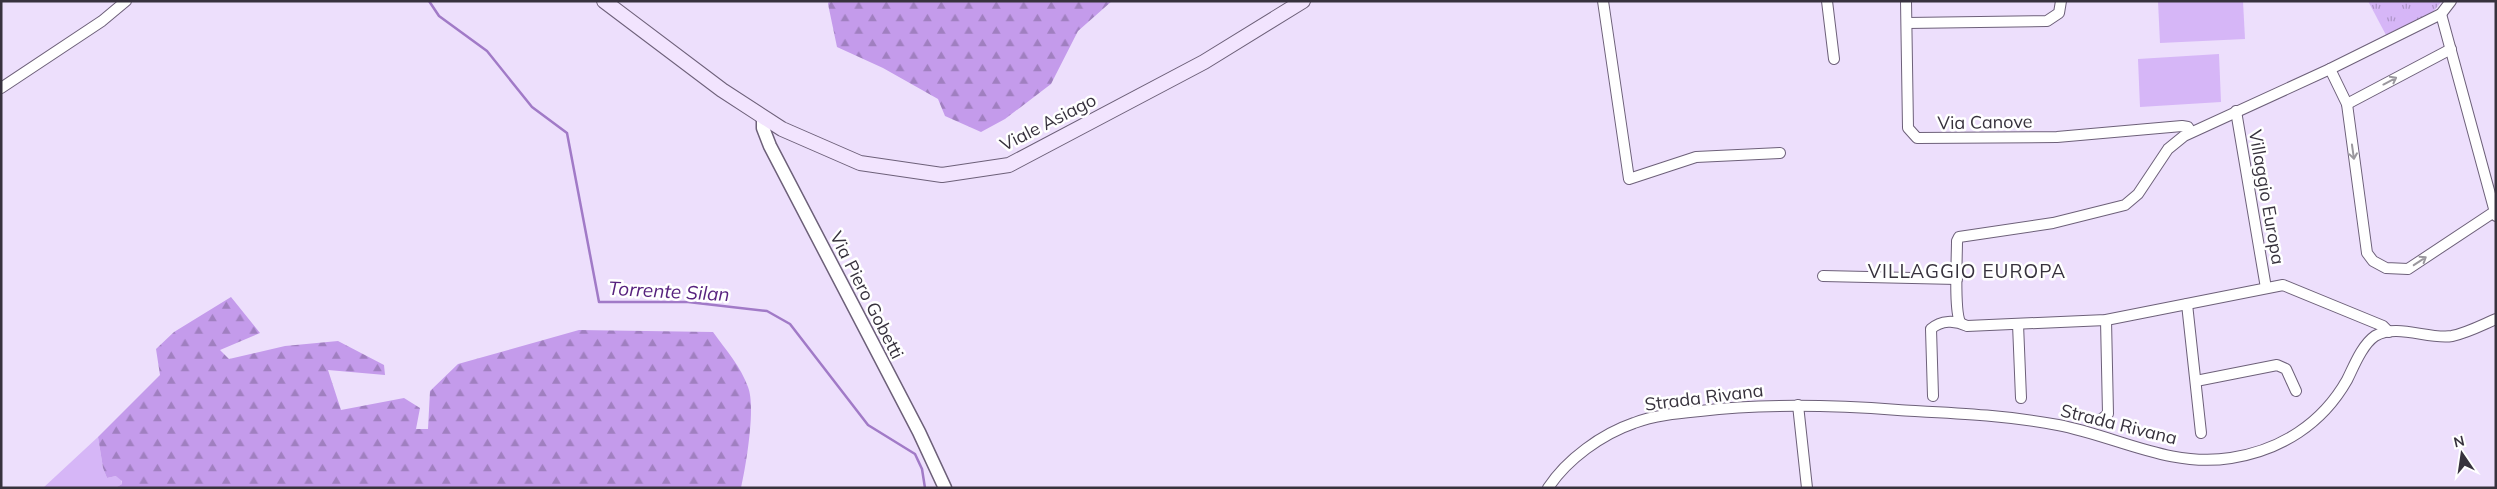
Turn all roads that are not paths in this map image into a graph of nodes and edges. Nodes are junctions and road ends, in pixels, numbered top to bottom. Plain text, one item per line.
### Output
1 (126, 1) edge
2 (604, 1) edge
3 (1303, 1) edge
4 (1603, 1) edge
5 (1826, 1) edge
6 (1906, 1) edge
7 (2061, 1) edge
8 (2451, 1) edge
9 (2441, 14) junction
10 (1907, 23) junction
11 (2451, 49) junction
12 (1834, 59) dead end
13 (2330, 69) junction
14 (1, 88) edge
15 (2346, 104) junction
16 (2236, 111) junction
17 (763, 118) junction
18 (2191, 132) junction
19 (1780, 153) dead end
20 (2495, 214) edge
21 (1823, 276) dead end
22 (1957, 279) junction
23 (2266, 288) junction
24 (2187, 304) junction
25 (2496, 319) edge
26 (2106, 320) junction
27 (1960, 322) junction
28 (2018, 324) junction
29 (2389, 332) junction
30 (2196, 380) junction
31 (2296, 391) dead end
32 (1933, 396) dead end
33 (2021, 398) dead end
34 (1798, 405) junction
35 (2100, 421) dead end
36 (2201, 432) dead end
37 (945, 488) edge
38 (1548, 488) edge
39 (1807, 488) edge

1 - 14 street
2 - 17 main road, Viale Asiago
3 - 17 main road, Viale Asiago
4 - 19 street
5 - 12 street
6 - 10 street, Via Canove
7 - 10 street
8 - 9 street
9 - 11 street
9 - 13 street
10 - 18 street, Via Canove
15 -> 11 street
11 - 20 street
13 - 15 street
13 - 16 street
15 -> 20 street
16 - 18 street
16 - 23 street, Villaggio Europa
17 - 37 street, Via Piero Gobetti
18 - 22 street
21 - 22 street
22 - 27 street
23 - 24 street, Villaggio Europa
23 - 29 street, Villaggio Europa
24 - 26 street, Villaggio Europa
24 - 30 street
25 - 29 street
26 - 28 street, Villaggio Europa
26 - 35 street
27 - 28 street, Villaggio Europa
27 - 32 street, Villaggio Europa
28 - 33 street
29 - 34 street, Strada Rivana
30 - 31 street
30 - 36 street
34 - 38 street, Strada Rivana
34 - 39 street

